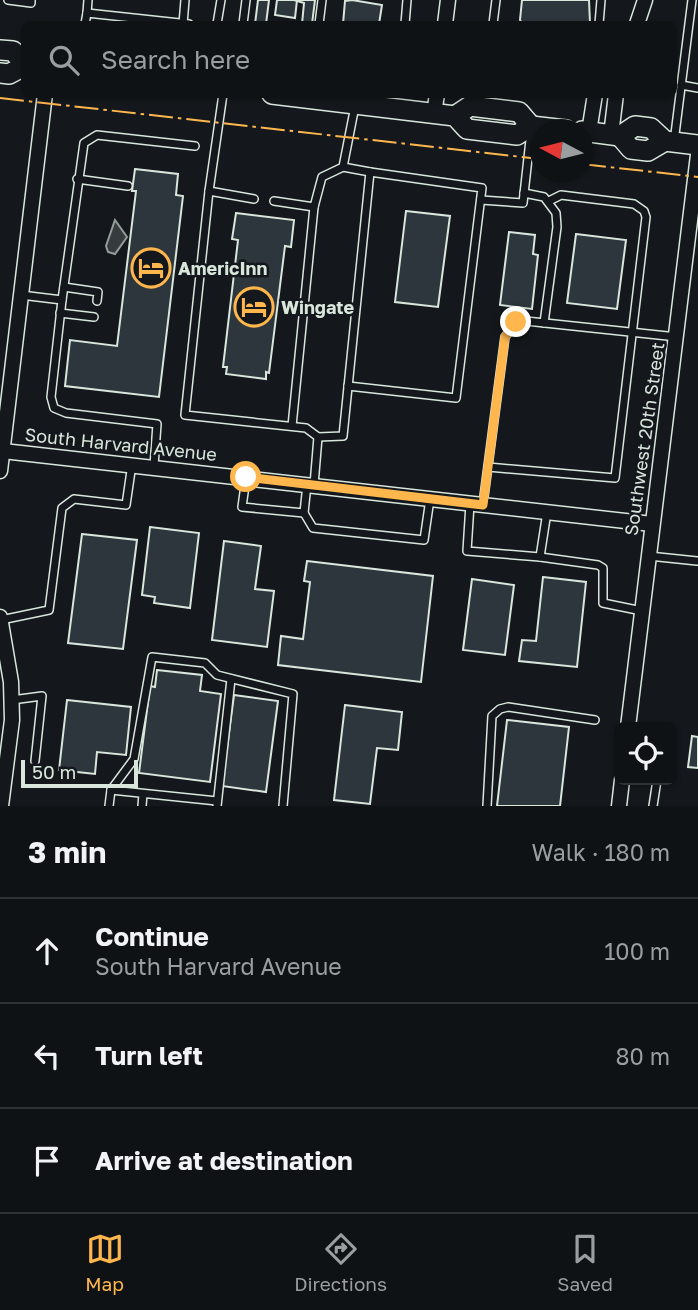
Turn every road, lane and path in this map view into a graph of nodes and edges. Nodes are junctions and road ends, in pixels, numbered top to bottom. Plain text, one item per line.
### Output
1 (8, 0) edge
2 (31, 0) edge
3 (88, 0) edge
4 (186, 0) edge
5 (221, 0) edge
6 (246, 0) edge
7 (322, 0) edge
8 (407, 0) edge
9 (448, 0) edge
10 (496, 0) edge
11 (601, 0) edge
12 (692, 0) edge
13 (87, 13) junction
14 (86, 21) edge
15 (157, 21) edge
16 (183, 21) edge
17 (218, 21) edge
18 (243, 21) edge
19 (319, 21) edge
20 (405, 21) edge
21 (445, 21) edge
22 (493, 21) edge
23 (598, 21) edge
24 (0, 50) edge
25 (21, 60) edge
26 (21, 66) edge
27 (0, 73) edge
28 (681, 85) junction
29 (698, 88) edge
30 (45, 98) edge
31 (222, 98) edge
32 (337, 98) edge
33 (594, 98) edge
34 (616, 98) edge
35 (356, 99) edge
36 (435, 104) edge
37 (589, 119) edge
38 (530, 127) edge
39 (593, 133) edge
40 (615, 135) junction
41 (530, 136) edge
42 (670, 142) junction
43 (698, 145) edge
44 (195, 146) dead end
45 (698, 155) edge
46 (344, 167) junction
47 (370, 172) junction
48 (77, 179) junction
49 (128, 186) dead end
50 (209, 191) junction
51 (524, 193) junction
52 (254, 199) dead end
53 (481, 200) junction
54 (274, 201) dead end
55 (549, 201) junction
56 (314, 207) junction
57 (64, 287) junction
58 (21, 295) junction
59 (62, 300) junction
60 (97, 301) dead end
61 (60, 313) junction
62 (94, 317) dead end
63 (544, 323) junction
64 (632, 332) junction
65 (677, 337) junction
66 (348, 386) junction
67 (292, 426) junction
68 (318, 437) junction
69 (3, 450) junction
70 (132, 464) junction
71 (154, 467) junction
72 (488, 467) junction
73 (0, 471) edge
74 (246, 477) junction
75 (310, 485) junction
76 (430, 498) junction
77 (476, 504) junction
78 (547, 512) junction
79 (304, 513) junction
80 (652, 524) junction
81 (648, 556) junction
82 (540, 557) junction
83 (697, 561) edge
84 (642, 611) junction
85 (0, 618) edge
86 (5, 669) edge
87 (231, 679) junction
88 (12, 700) junction
89 (595, 720) dead end
90 (629, 722) edge
91 (5, 740) edge
92 (36, 761) dead end
93 (621, 785) edge
94 (656, 785) edge
95 (111, 790) junction
96 (143, 794) junction
97 (217, 804) edge
98 (1, 806) edge
99 (109, 806) edge
100 (142, 806) edge
101 (283, 806) edge
102 (487, 806) edge
103 (619, 806) edge
104 (653, 806) edge

1 - 2 lane
3 - 13 lane
4 - 16 lane
5 - 17 lane
6 - 18 lane
7 - 19 lane
8 - 20 lane
9 - 21 street
10 - 22 lane
11 - 23 lane
12 - 28 lane
13 - 14 lane
13 - 15 lane
24 - 25 main road
26 - 27 main road
28 - 29 lane
28 - 42 lane
30 - 58 street
31 - 50 lane
32 - 35 main road
33 - 37 street
34 - 40 street
35 - 36 main road
35 - 46 lane
36 - 38 main road
39 - 40 main road
40 - 42 main road
41 - 51 lane
42 - 43 main road
44 - 48 lane
45 - 65 street, Southwest 20th Street
46 - 47 lane
46 - 56 lane
47 - 53 lane
47 - 66 lane
48 - 49 lane
48 - 57 lane
50 - 52 lane
50 - 67 lane
51 - 53 lane
51 - 55 lane
53 - 66 lane
54 - 56 lane
55 - 63 lane
55 - 64 lane
56 - 67 lane
57 - 59 lane
57 - 60 lane
58 - 59 lane
58 - 69 street
59 - 61 lane
61 - 62 lane
61 - 71 lane
63 - 64 lane
63 - 72 lane
64 - 65 lane
64 - 72 lane
65 - 80 street, Southwest 20th Street
66 - 68 lane
67 - 68 lane
68 - 75 lane
69 - 70 street, South Harvard Avenue
69 - 73 street
70 - 71 street, South Harvard Avenue
70 - 85 lane
71 - 74 street, South Harvard Avenue
72 - 77 lane
74 - 75 street, South Harvard Avenue
74 - 79 lane
75 - 76 street, South Harvard Avenue
75 - 79 lane
76 - 77 street, South Harvard Avenue
76 - 79 lane
77 - 78 street, South Harvard Avenue
77 - 82 lane
78 - 80 street, South Harvard Avenue
78 - 82 lane
80 - 81 street, Southwest 20th Street
81 - 83 lane
81 - 84 street, Southwest 20th Street
82 - 84 lane
84 - 90 street, Southwest 20th Street
85 - 86 street
86 - 88 street
87 - 95 lane
87 - 97 lane
87 - 101 lane
88 - 91 street
88 - 92 lane
89 - 102 lane
91 - 98 street
93 - 103 street
94 - 104 lane
95 - 96 lane
95 - 99 lane
96 - 97 lane
96 - 100 lane

